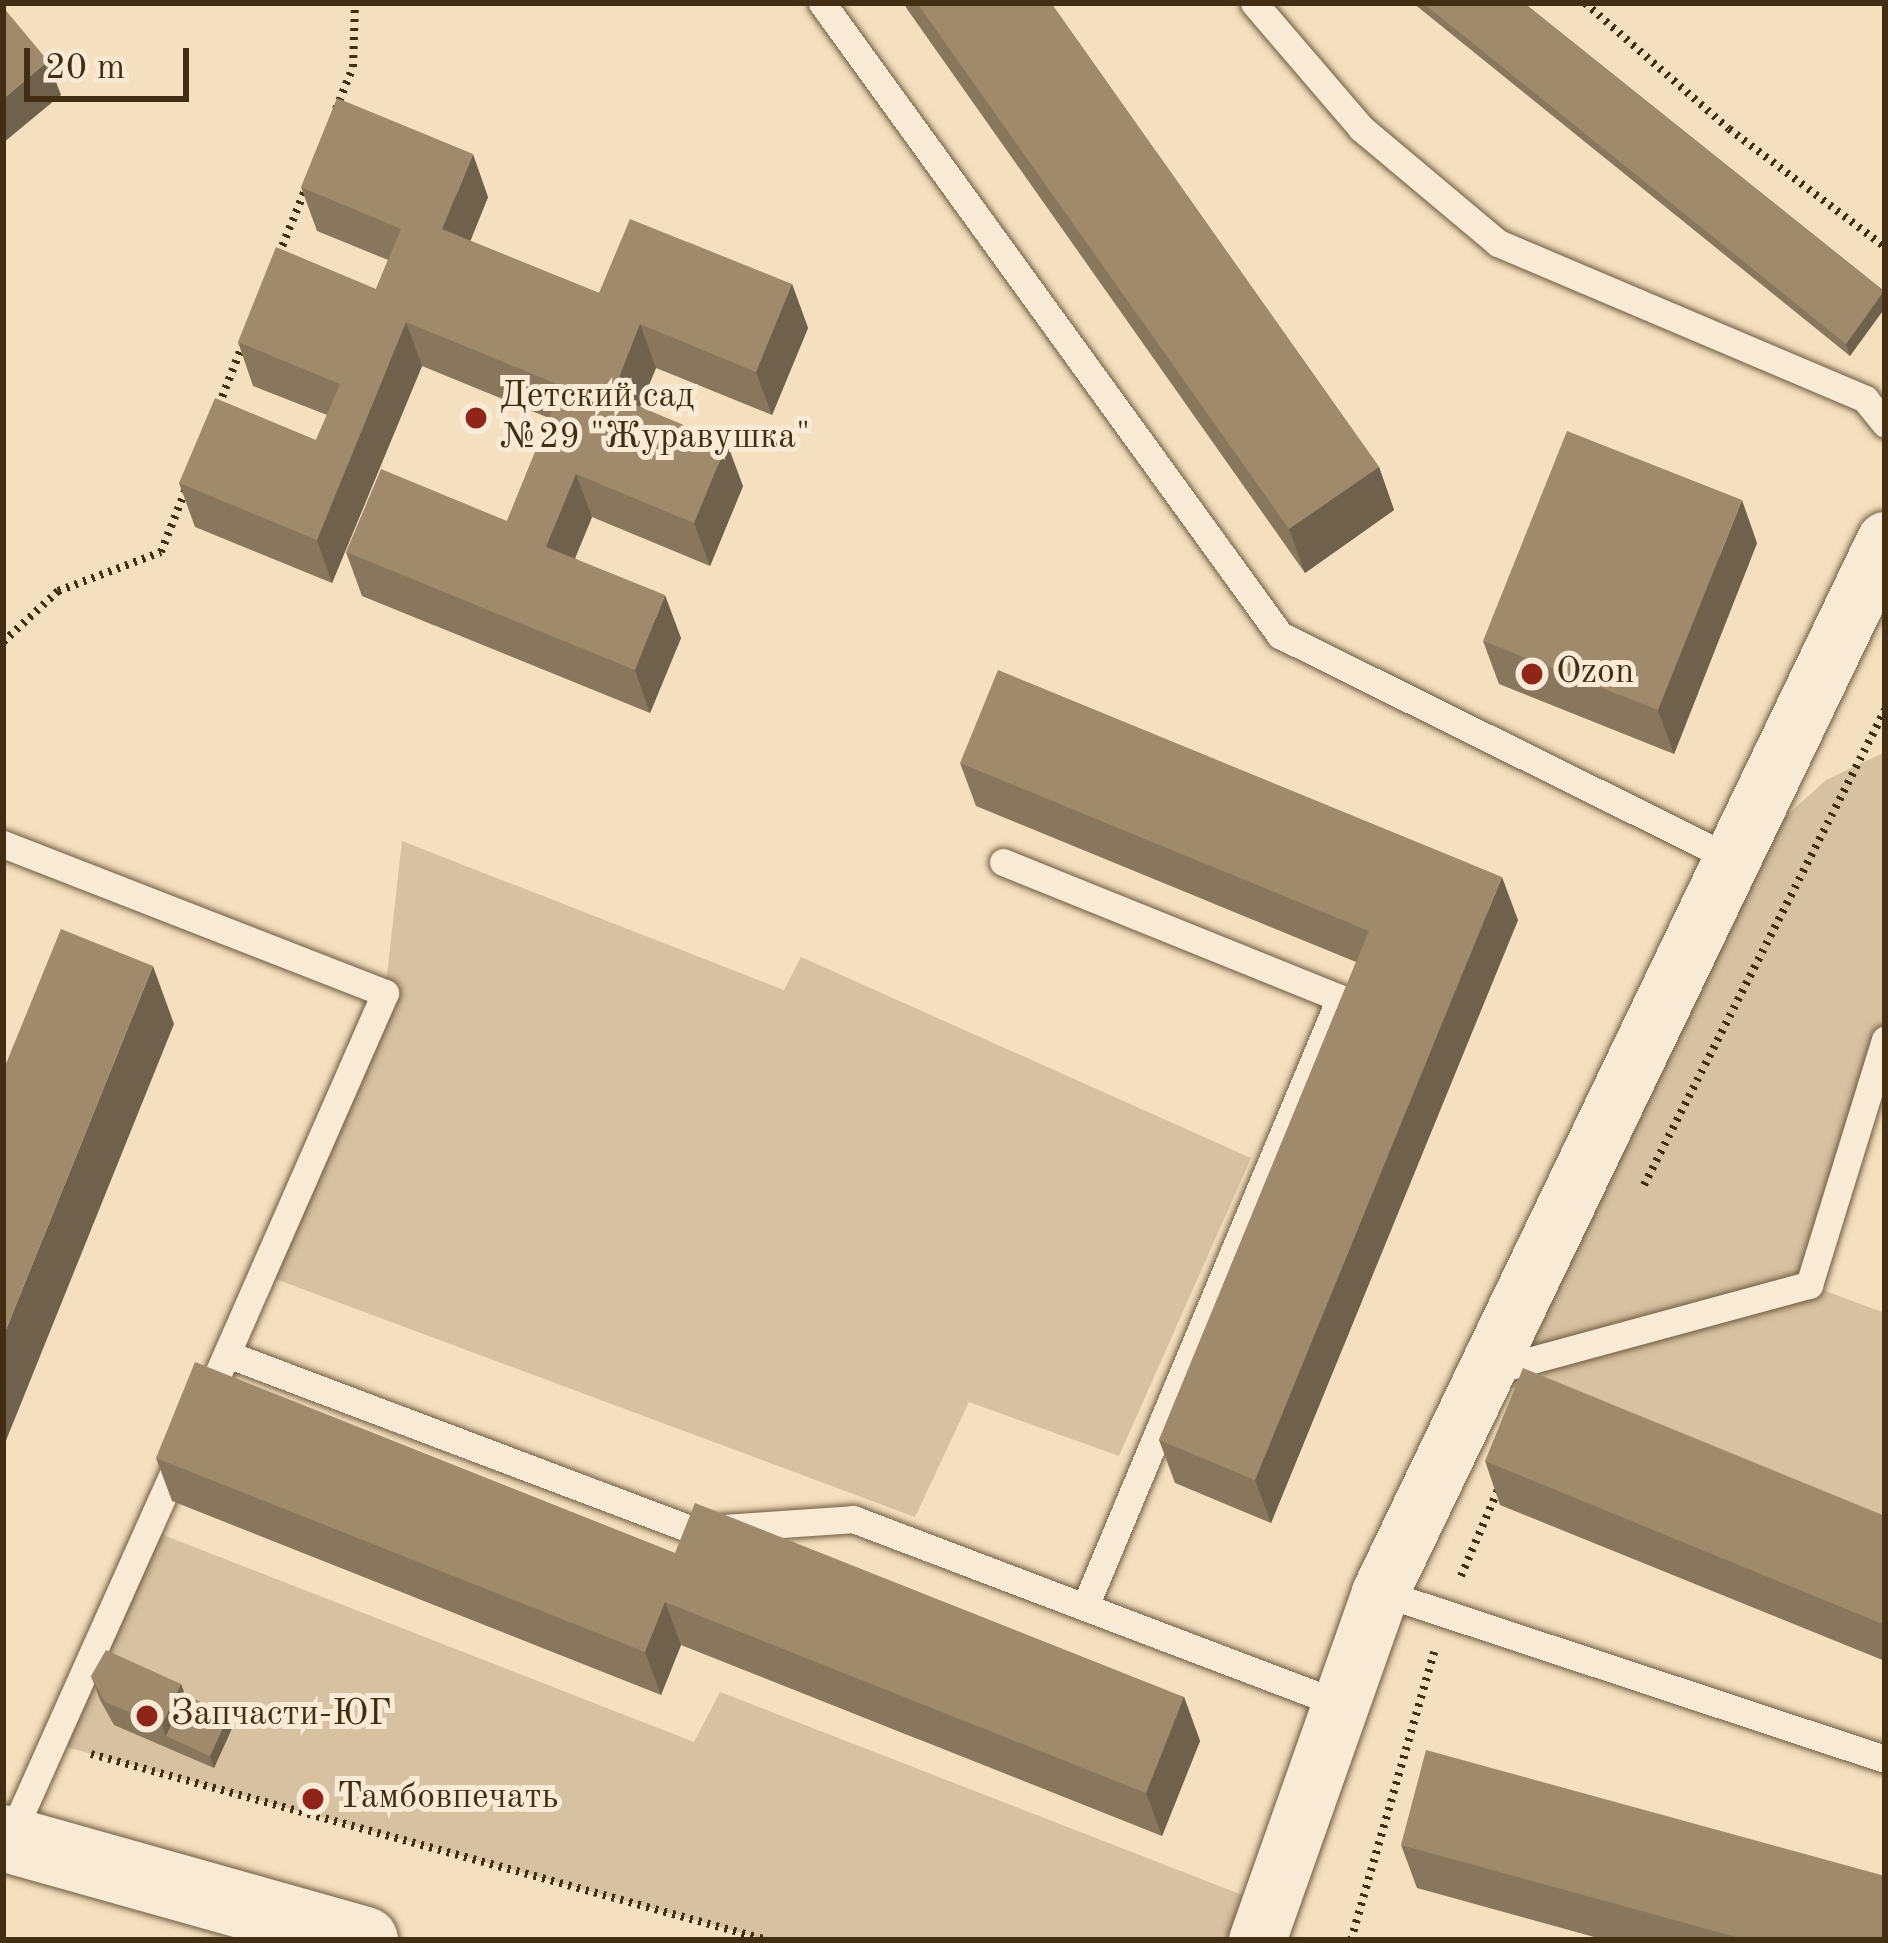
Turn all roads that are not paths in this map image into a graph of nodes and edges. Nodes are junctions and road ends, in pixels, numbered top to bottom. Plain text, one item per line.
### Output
1 (822, 3) edge
2 (1254, 3) edge
3 (1885, 424) edge
4 (1885, 540) edge
5 (3, 844) edge
6 (1736, 861) junction
7 (1003, 862) dead end
8 (1885, 1040) edge
9 (227, 1354) junction
10 (1478, 1375) junction
11 (1380, 1592) junction
12 (1086, 1604) junction
13 (1343, 1705) junction
14 (1885, 1759) edge
15 (6, 1839) edge
16 (364, 1940) edge
17 (1256, 1940) edge

1 - 6 lane
2 - 3 lane
4 - 6 street
5 - 9 lane
6 - 10 street
7 - 12 lane
8 - 10 lane
9 - 12 lane
9 - 15 lane
10 - 11 street
11 - 13 street
11 - 14 lane
12 - 13 lane
13 - 17 street
15 - 16 main road

